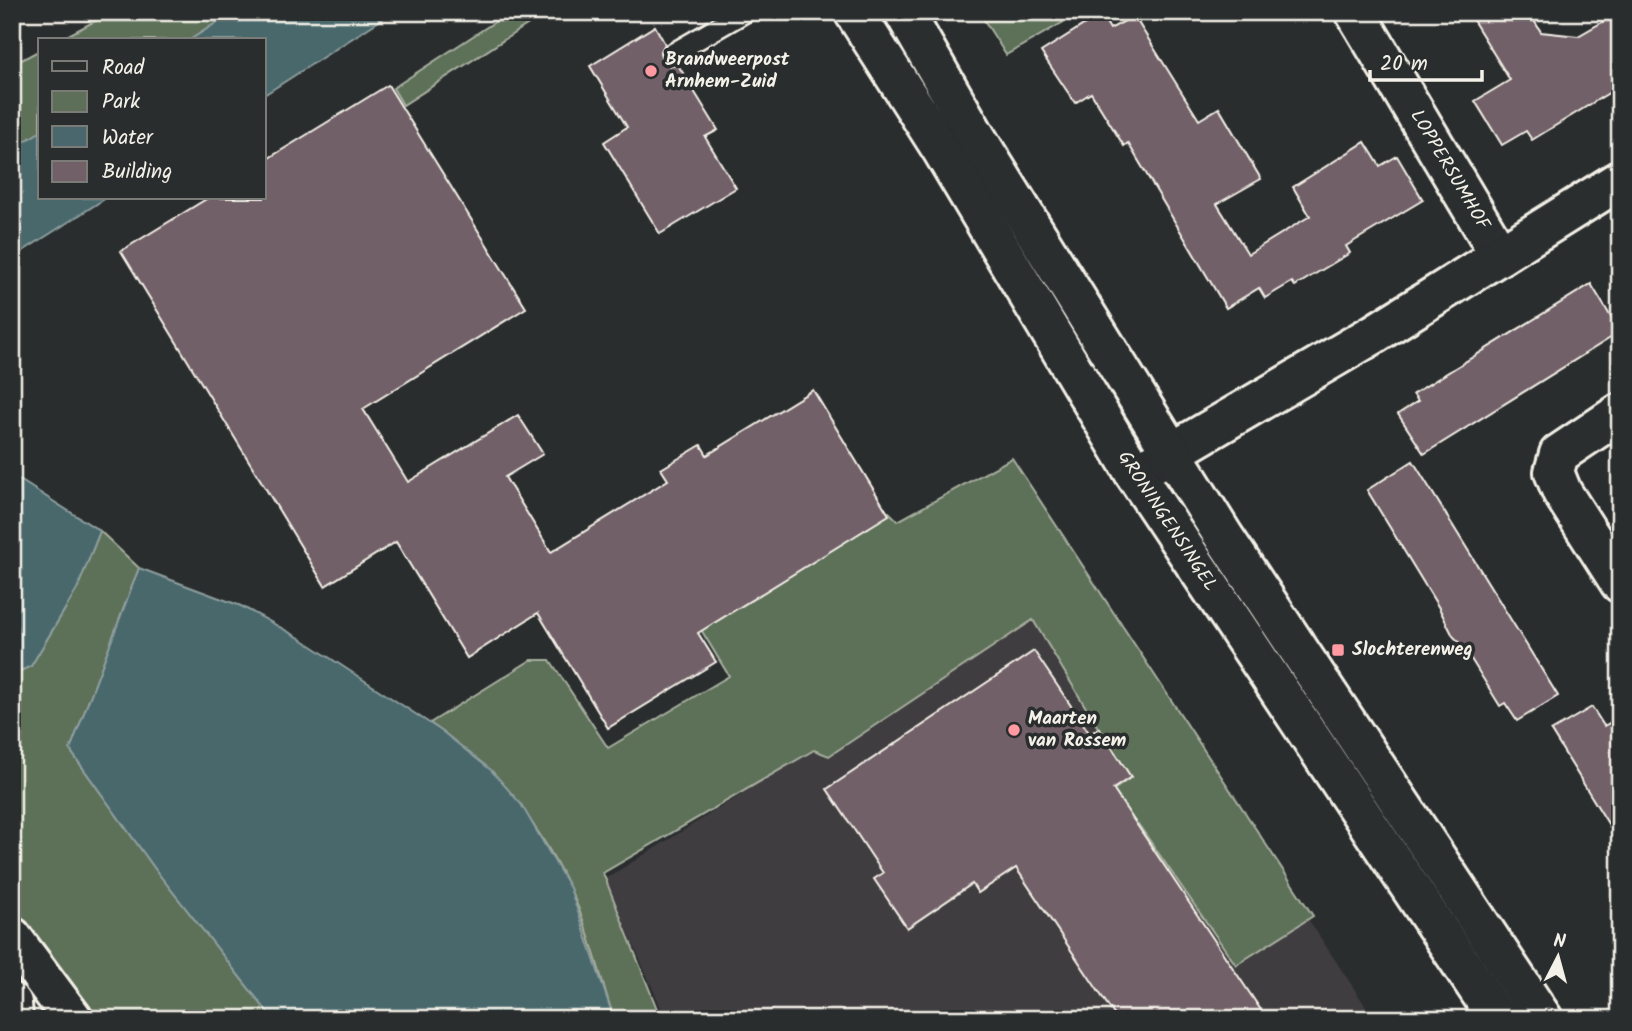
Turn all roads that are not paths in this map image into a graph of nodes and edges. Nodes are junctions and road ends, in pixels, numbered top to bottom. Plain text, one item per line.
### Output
1 (745, 12) edge
2 (854, 12) edge
3 (904, 12) edge
4 (1355, 12) edge
5 (672, 54) dead end
6 (1615, 194) edge
7 (1500, 255) junction
8 (1620, 413) edge
9 (1171, 453) junction
10 (1135, 474) junction
11 (1620, 583) edge
12 (17, 954) edge
13 (12, 1003) edge
14 (13, 1019) edge
15 (73, 1019) edge
16 (1498, 1019) edge
17 (1544, 1019) edge

1 - 5 lane
2 - 10 street, GRONINGENSINGEL
3 - 9 street, GRONINGENSINGEL
4 - 7 street, LOPPERSUMHOF
6 - 7 street
7 - 9 street
8 - 11 street
9 - 10 street
9 - 17 street, GRONINGENSINGEL
10 - 16 street, GRONINGENSINGEL
12 - 15 street
13 - 14 street

